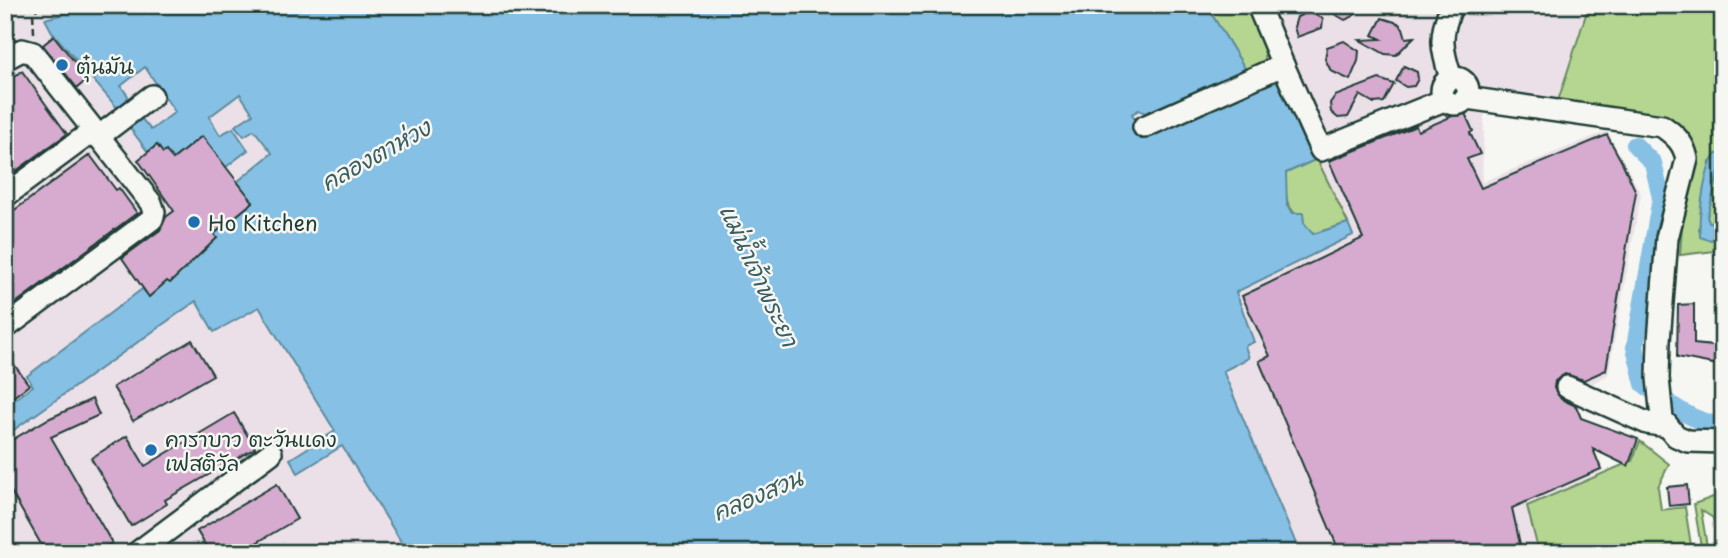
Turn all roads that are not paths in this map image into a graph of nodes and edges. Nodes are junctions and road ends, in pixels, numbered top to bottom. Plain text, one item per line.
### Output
1 (1258, 5) edge
2 (1451, 5) edge
3 (5, 59) edge
4 (1283, 65) junction
5 (1451, 78) junction
6 (152, 96) dead end
7 (1467, 98) junction
8 (1444, 100) junction
9 (1144, 127) dead end
10 (95, 134) junction
11 (5, 196) edge
12 (5, 328) edge
13 (1567, 387) dead end
14 (1667, 426) junction
15 (1723, 442) edge
16 (271, 453) dead end
17 (137, 553) edge

1 - 4 street
2 - 5 street
3 - 10 street
4 - 8 street
4 - 9 street
5 - 7 street
5 - 8 street
6 - 10 street
7 - 8 street
7 - 14 street
10 - 11 street
10 - 12 street
13 - 14 street
14 - 15 street
16 - 17 street

